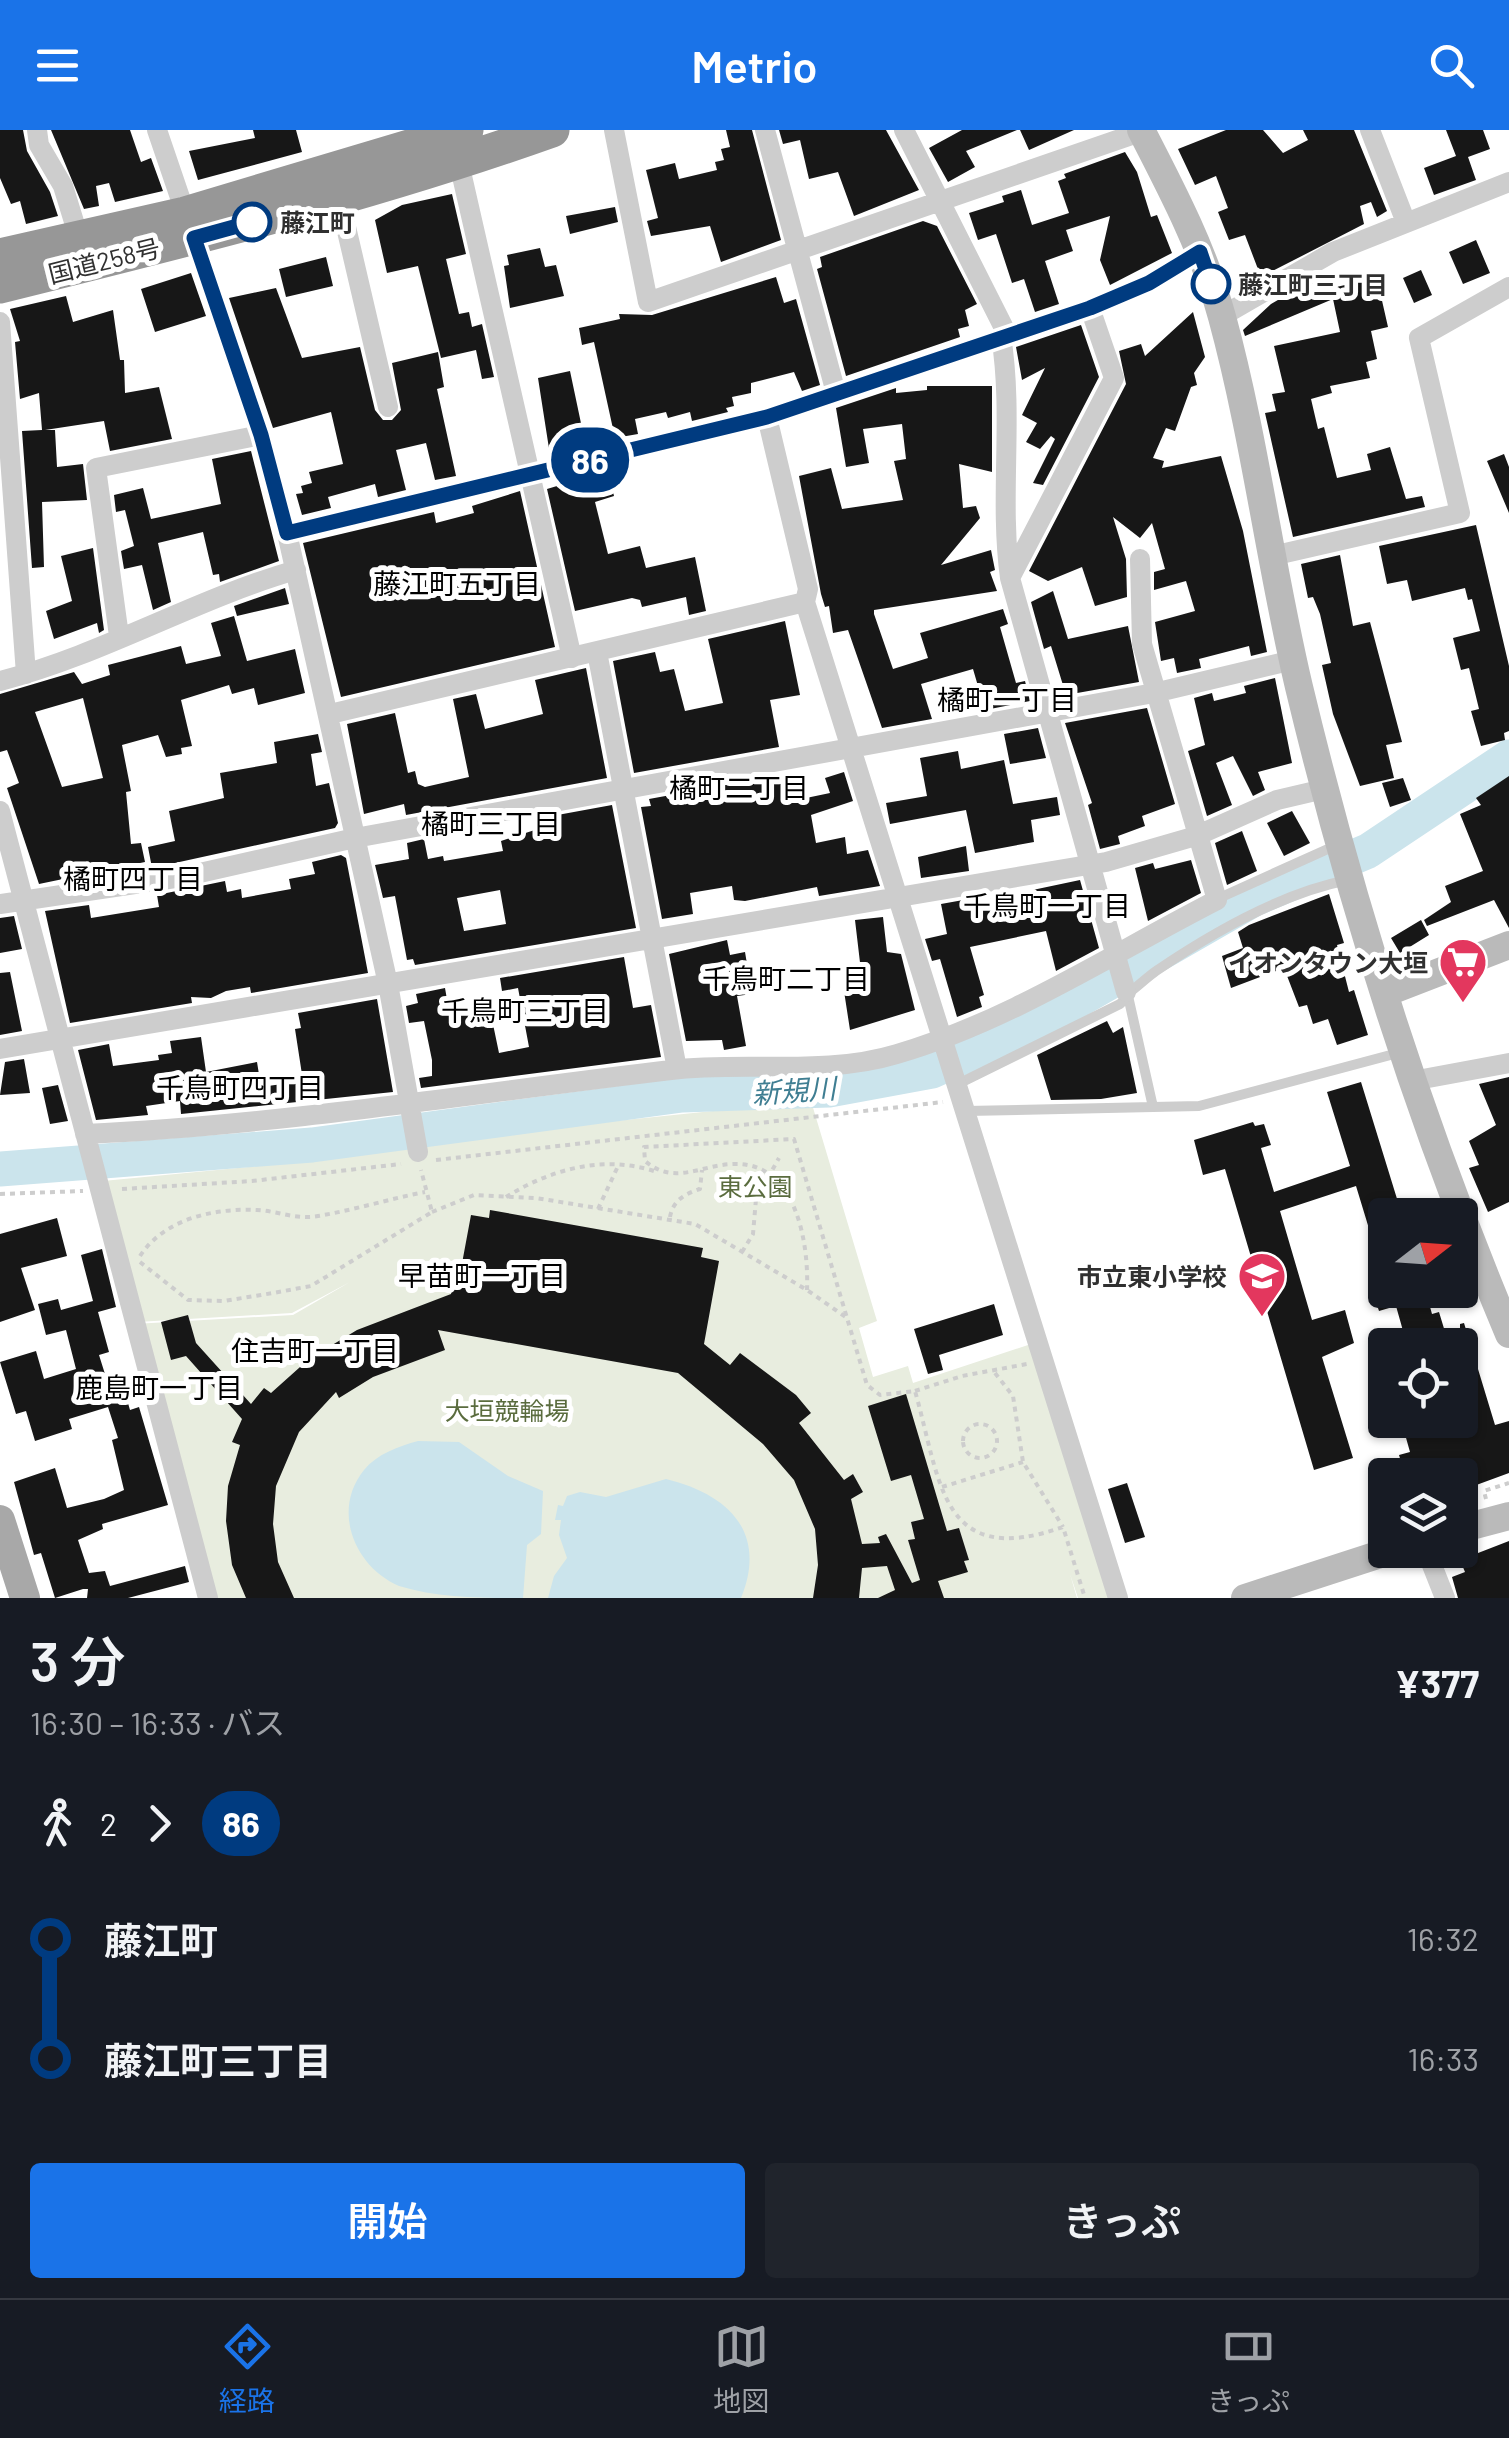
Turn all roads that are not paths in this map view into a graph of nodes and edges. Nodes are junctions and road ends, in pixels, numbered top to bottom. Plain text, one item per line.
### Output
1 (37, 130) edge
2 (157, 130) edge
3 (552, 130) edge
4 (614, 130) edge
5 (765, 130) edge
6 (904, 130) edge
7 (1370, 130) edge
8 (1143, 131) edge
9 (454, 140) edge
10 (1509, 182) edge
11 (339, 197) junction
12 (942, 202) junction
13 (1405, 220) junction
14 (190, 226) junction
15 (79, 238) junction
16 (797, 250) junction
17 (1200, 252) junction
18 (0, 256) edge
19 (0, 286) edge
20 (1509, 286) edge
21 (1090, 308) junction
22 (1222, 316) junction
23 (0, 322) edge
24 (1004, 335) junction
25 (836, 393) junction
26 (388, 407) dead end
27 (767, 417) junction
28 (261, 435) junction
29 (529, 475) junction
30 (287, 533) junction
31 (1272, 556) junction
32 (1140, 559) dead end
33 (296, 570) junction
34 (1010, 578) junction
35 (805, 602) junction
36 (119, 636) junction
37 (598, 652) junction
38 (572, 658) junction
39 (1293, 660) junction
40 (26, 674) junction
41 (0, 681) edge
42 (1154, 693) junction
43 (1047, 712) junction
44 (330, 714) junction
45 (850, 748) junction
46 (1324, 789) junction
47 (625, 790) junction
48 (0, 811) edge
49 (1196, 836) junction
50 (355, 838) junction
51 (1344, 861) junction
52 (1089, 864) junction
53 (898, 896) junction
54 (26, 900) junction
55 (1216, 900) junction
56 (0, 904) edge
57 (652, 937) junction
58 (1509, 945) edge
59 (1116, 958) junction
60 (388, 984) junction
61 (1386, 993) junction
62 (1127, 994) junction
63 (61, 1040) junction
64 (944, 1041) junction
65 (0, 1049) edge
66 (1404, 1052) junction
67 (1509, 1063) edge
68 (677, 1069) junction
69 (1412, 1082) junction
70 (961, 1094) junction
71 (1153, 1107) junction
72 (412, 1108) junction
73 (86, 1138) junction
74 (419, 1157) road end
75 (1509, 1334) edge
76 (0, 1520) edge
77 (1368, 1558) edge
78 (1433, 1568) edge
79 (25, 1598) edge
80 (208, 1598) edge
81 (1118, 1598) edge
82 (1244, 1598) edge
83 (1445, 1598) edge

1 - 15 street
2 - 14 street
3 - 9 highway, 国道258号
4 - 16 street
5 - 16 street
6 - 12 street
7 - 13 street
8 - 12 street
8 - 17 street
9 - 11 highway, 国道258号
9 - 14 highway, 国道258号
9 - 29 street
10 - 13 street
11 - 14 highway, 国道258号
11 - 26 street
12 - 16 street
12 - 24 street
13 - 22 street
14 - 15 highway, 国道258号
14 - 19 highway, 国道258号
14 - 28 street
15 - 18 highway, 国道258号
16 - 25 street
17 - 21 street
17 - 22 street
20 - 31 street
21 - 24 street
21 - 34 street
22 - 31 street
23 - 40 street
24 - 25 street
24 - 34 street
25 - 27 street
27 - 29 street
27 - 35 street
28 - 30 street
28 - 36 street
29 - 30 street
29 - 38 street
30 - 33 street
31 - 39 street
32 - 42 street
33 - 36 street
33 - 44 street
34 - 43 street
35 - 37 street
35 - 45 street
36 - 40 street
37 - 38 street
37 - 47 street
38 - 44 street
39 - 42 street
39 - 46 street
40 - 41 street
42 - 43 street
42 - 49 street
43 - 45 street
43 - 52 street
44 - 50 street
45 - 47 street
45 - 53 street
46 - 49 street
46 - 51 street
47 - 50 street
47 - 57 street
48 - 54 street
49 - 52 street
49 - 55 street
50 - 54 street
50 - 60 street
51 - 55 lane
51 - 61 street
51 - 62 lane
52 - 53 street
52 - 59 street
53 - 57 street
53 - 64 street
54 - 56 street
54 - 63 street
55 - 59 street
57 - 60 street
57 - 68 street
58 - 61 street
59 - 62 street
59 - 64 street
60 - 63 street
60 - 72 street
61 - 66 street
62 - 70 lane
62 - 71 lane
63 - 65 street
63 - 73 street
64 - 68 street
64 - 70 street
66 - 69 street
66 - 71 lane
67 - 69 street
68 - 72 street
69 - 75 street
70 - 71 lane
70 - 81 street
72 - 73 street
72 - 74 street
73 - 80 street
76 - 79 main road
77 - 82 street
78 - 83 street

